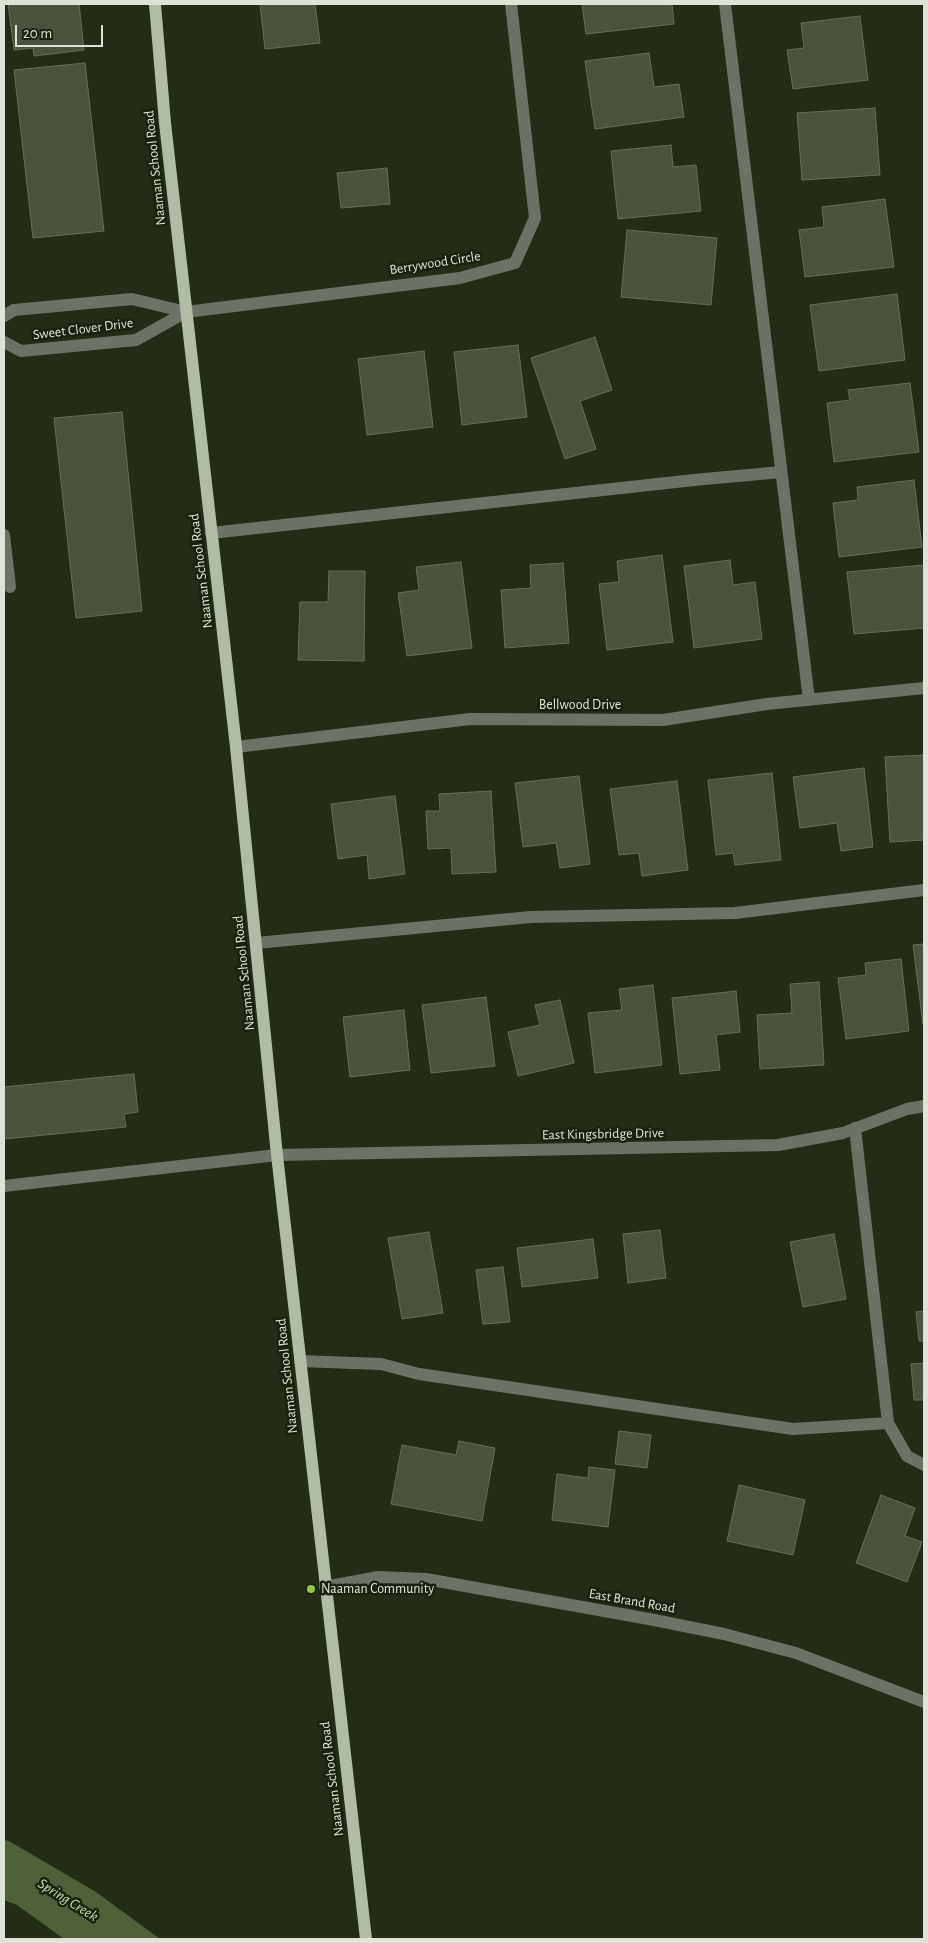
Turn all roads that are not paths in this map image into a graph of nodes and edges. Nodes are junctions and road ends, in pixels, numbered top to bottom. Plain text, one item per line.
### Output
1 (155, 4) edge
2 (511, 4) edge
3 (725, 4) edge
4 (186, 312) junction
5 (4, 316) edge
6 (4, 342) edge
7 (781, 472) junction
8 (211, 533) junction
9 (4, 535) edge
10 (10, 587) dead end
11 (924, 688) edge
12 (810, 700) junction
13 (236, 747) junction
14 (924, 890) edge
15 (256, 943) junction
16 (924, 1106) edge
17 (855, 1128) junction
18 (277, 1155) junction
19 (4, 1186) edge
20 (300, 1361) junction
21 (888, 1423) junction
22 (924, 1464) edge
23 (325, 1587) junction
24 (924, 1702) edge
25 (366, 1939) edge

1 - 4 main road, Naaman School Road
2 - 4 street, Berrywood Circle
3 - 7 street
4 - 5 street, Sweet Clover Drive
4 - 6 street, Sweet Clover Drive
4 - 8 main road, Naaman School Road
7 - 8 street
7 - 12 street
8 - 13 main road, Naaman School Road
9 - 10 street
11 - 12 street, Bellwood Drive
12 - 13 street, Bellwood Drive
13 - 15 main road, Naaman School Road
14 - 15 street
15 - 18 main road, Naaman School Road
16 - 17 street, East Kingsbridge Drive
17 - 18 street, East Kingsbridge Drive
17 - 21 street
18 - 19 street, East Kingsbridge Drive
18 - 20 main road, Naaman School Road
20 - 21 street
20 - 23 main road, Naaman School Road
21 - 22 street
23 - 24 street, East Brand Road
23 - 25 main road, Naaman School Road

